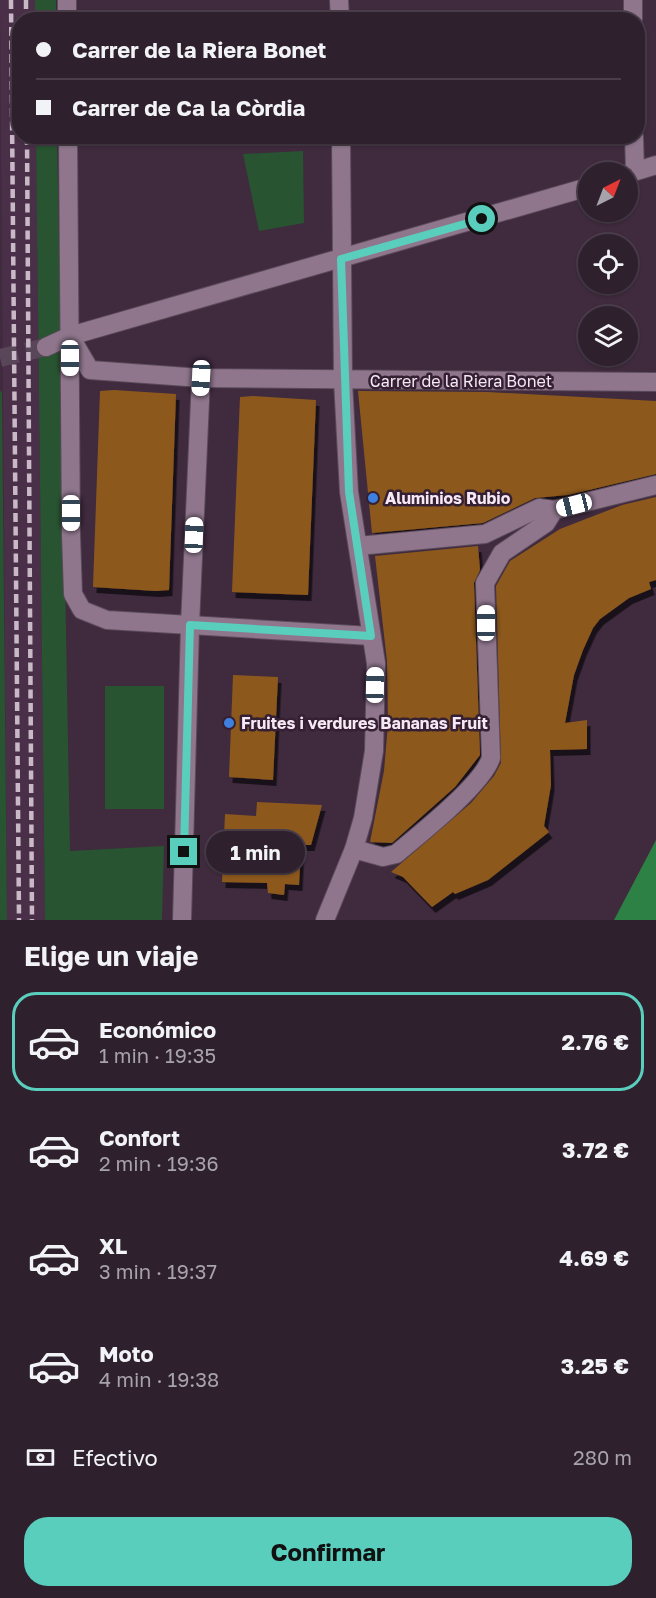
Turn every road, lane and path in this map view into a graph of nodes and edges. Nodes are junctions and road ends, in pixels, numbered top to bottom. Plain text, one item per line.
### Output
1 (68, 144) edge
2 (340, 144) edge
3 (633, 144) edge
4 (632, 162) edge
5 (656, 165) edge
6 (638, 171) edge
7 (578, 190) edge
8 (341, 259) junction
9 (70, 336) junction
10 (46, 347) tunnel mouth
11 (201, 378) junction
12 (343, 381) junction
13 (656, 382) edge
14 (656, 485) edge
15 (554, 510) junction
16 (358, 546) junction
17 (190, 625) junction
18 (371, 636) junction
19 (354, 849) junction
20 (182, 920) edge
21 (325, 920) edge

1 - 9 street
2 - 8 street
3 - 4 street
5 - 6 street
7 - 8 street
8 - 9 street
8 - 12 street
9 - 10 street
9 - 11 street, Carrer de la Riera Bonet
9 - 17 street
11 - 12 street, Carrer de la Riera Bonet
11 - 17 street
12 - 13 street, Carrer de la Riera Bonet
12 - 16 street
14 - 15 street
15 - 16 street
15 - 19 street
16 - 18 street
17 - 18 street
17 - 20 street
18 - 19 street
19 - 21 street

